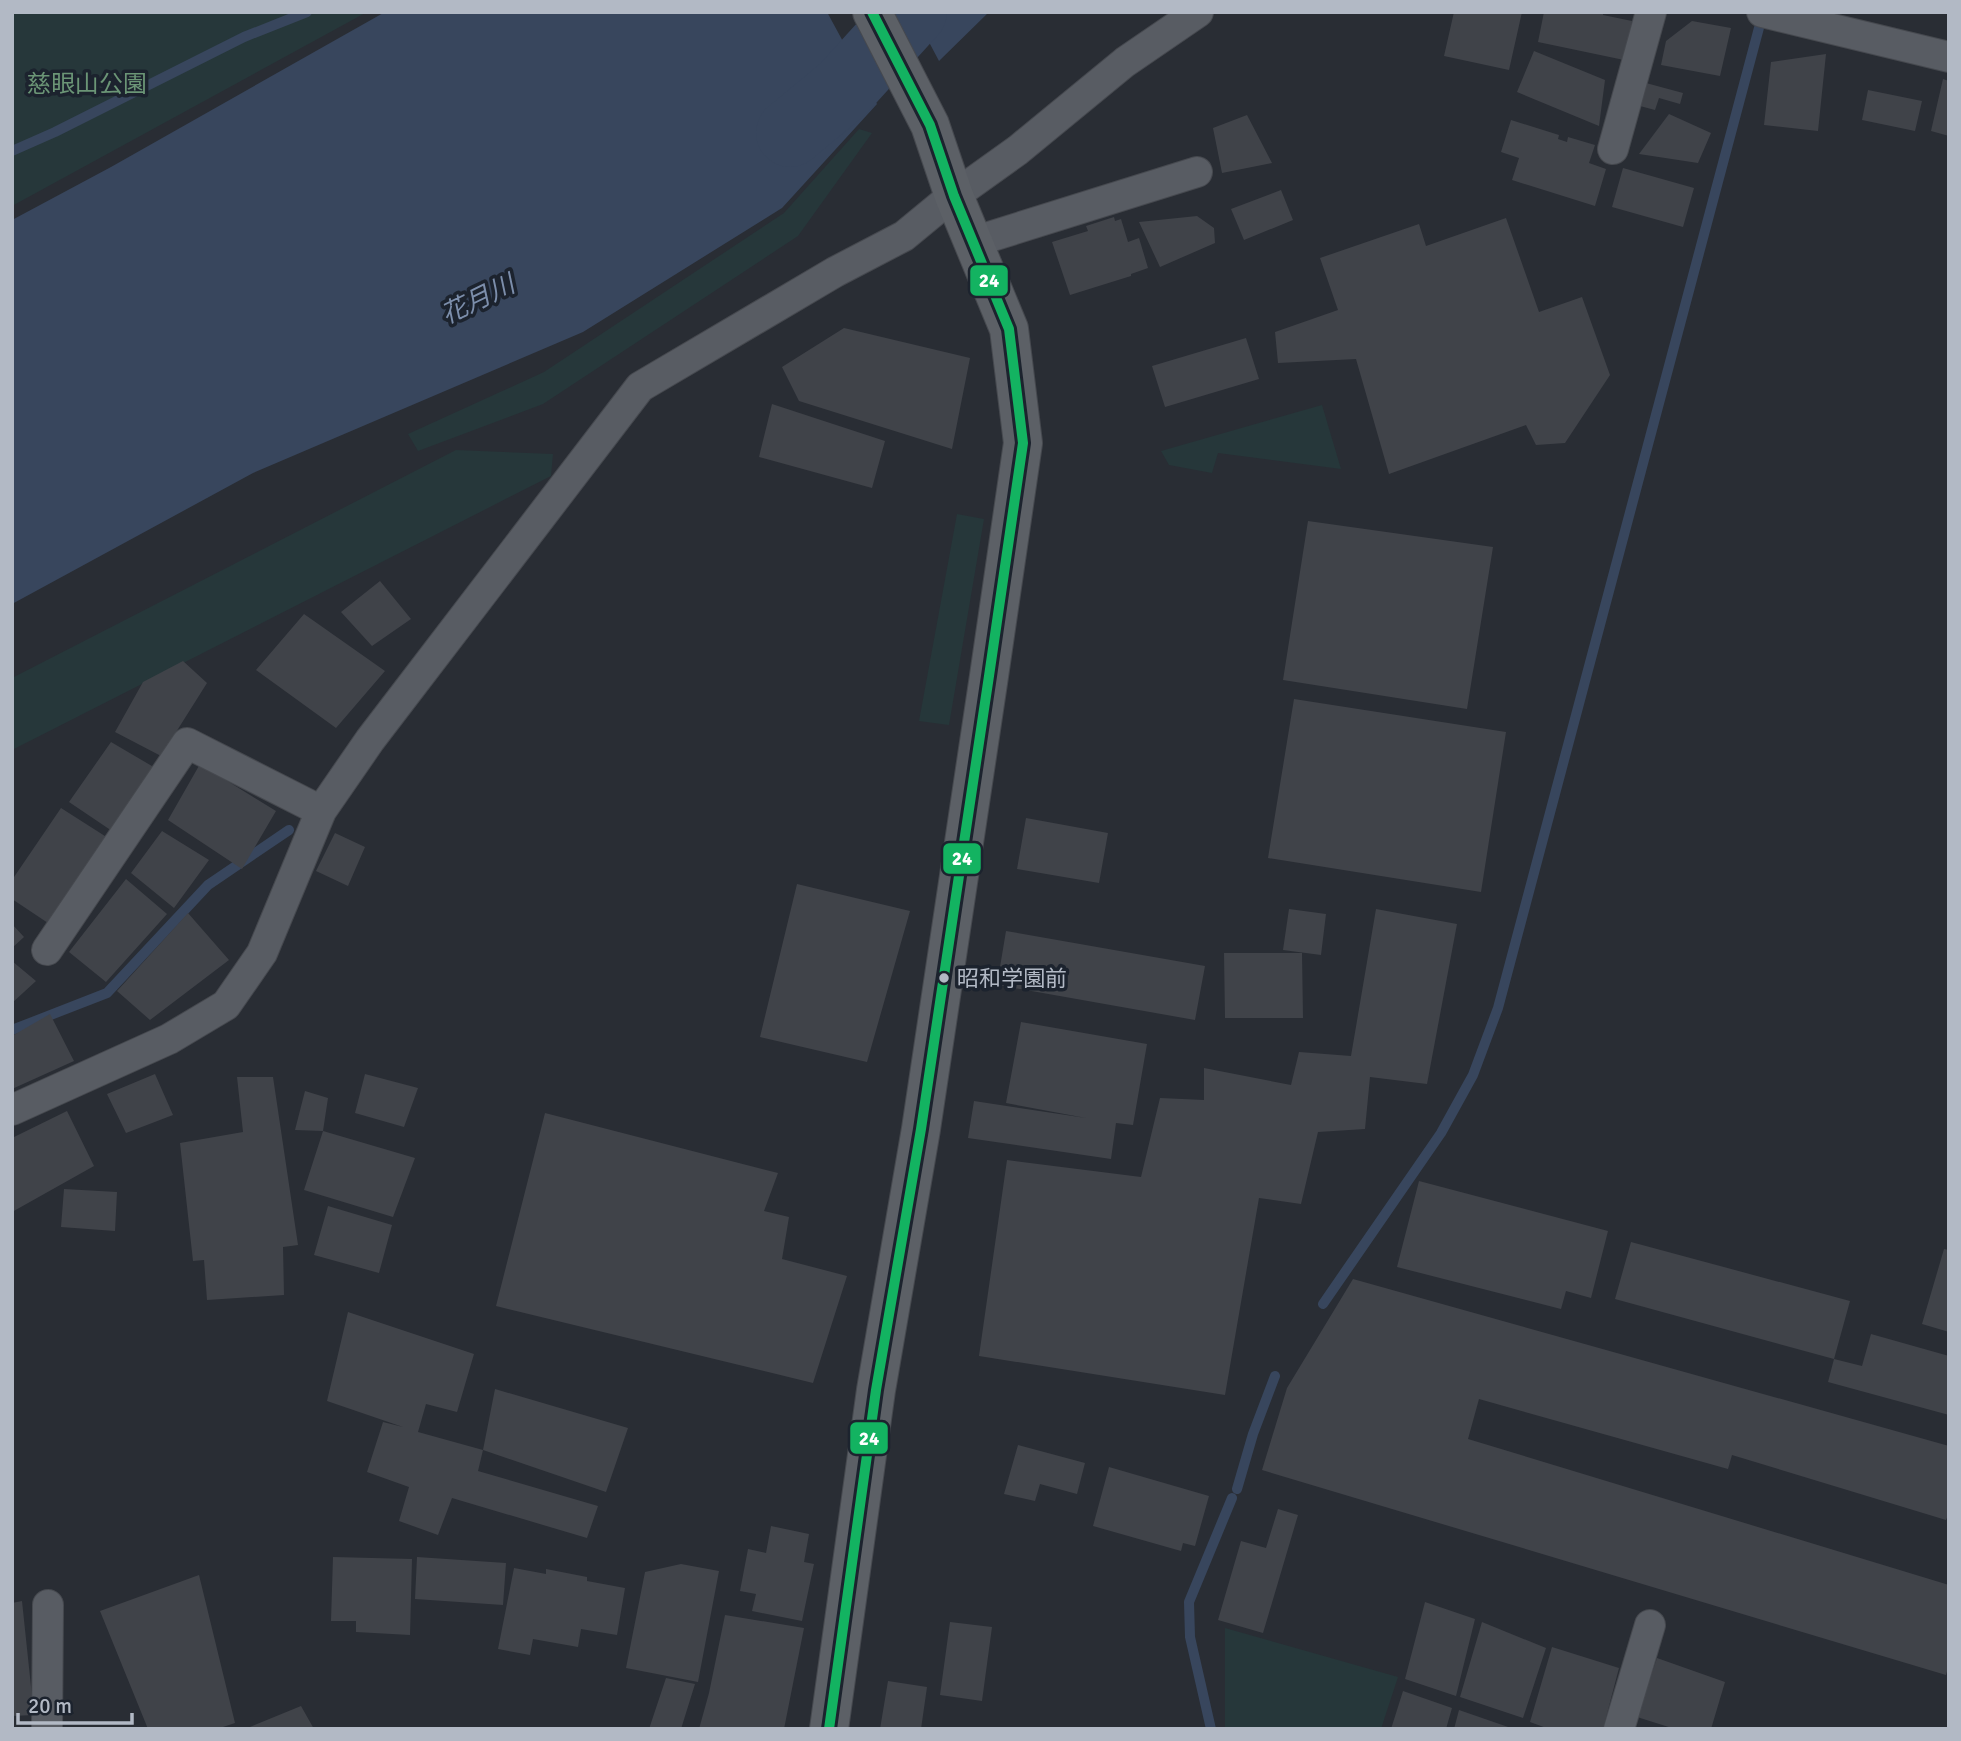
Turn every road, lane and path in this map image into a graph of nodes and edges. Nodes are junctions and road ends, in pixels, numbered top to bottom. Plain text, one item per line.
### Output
1 (872, 12) edge
2 (1198, 12) edge
3 (1651, 12) edge
4 (1762, 12) edge
5 (1949, 57) edge
6 (1613, 149) dead end
7 (1197, 172) dead end
8 (954, 196) junction
9 (973, 242) junction
10 (321, 811) junction
11 (47, 950) dead end
12 (12, 1110) edge
13 (48, 1605) dead end
14 (1650, 1625) dead end
15 (47, 1729) edge
16 (829, 1729) edge
17 (1619, 1729) edge

1 - 8 street
2 - 8 street
3 - 6 street
4 - 5 street
7 - 9 street
8 - 9 street
8 - 10 street
9 - 16 street
10 - 11 street
10 - 12 street
13 - 15 street
14 - 17 street

